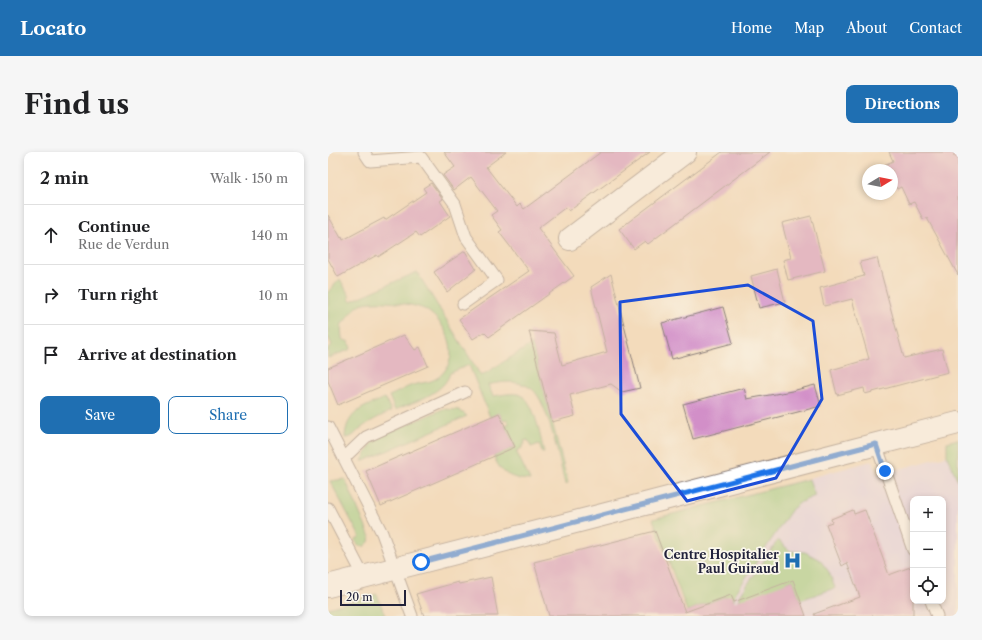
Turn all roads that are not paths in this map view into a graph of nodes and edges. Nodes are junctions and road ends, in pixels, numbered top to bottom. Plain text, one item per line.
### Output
1 (364, 152) edge
2 (685, 152) edge
3 (424, 154) edge
4 (570, 239) dead end
5 (463, 304) dead end
6 (465, 392) dead end
7 (958, 423) edge
8 (328, 427) edge
9 (876, 444) junction
10 (344, 458) junction
11 (328, 508) edge
12 (910, 541) edge
13 (395, 569) junction
14 (364, 577) junction
15 (328, 586) edge
16 (932, 604) edge
17 (412, 616) edge
18 (937, 616) edge

1 - 3 lane
2 - 4 street
3 - 5 lane
6 - 10 lane
7 - 9 street
8 - 10 lane
9 - 12 lane
9 - 13 street
10 - 13 lane
11 - 14 lane
13 - 14 street
13 - 17 lane
14 - 15 street
16 - 18 lane

